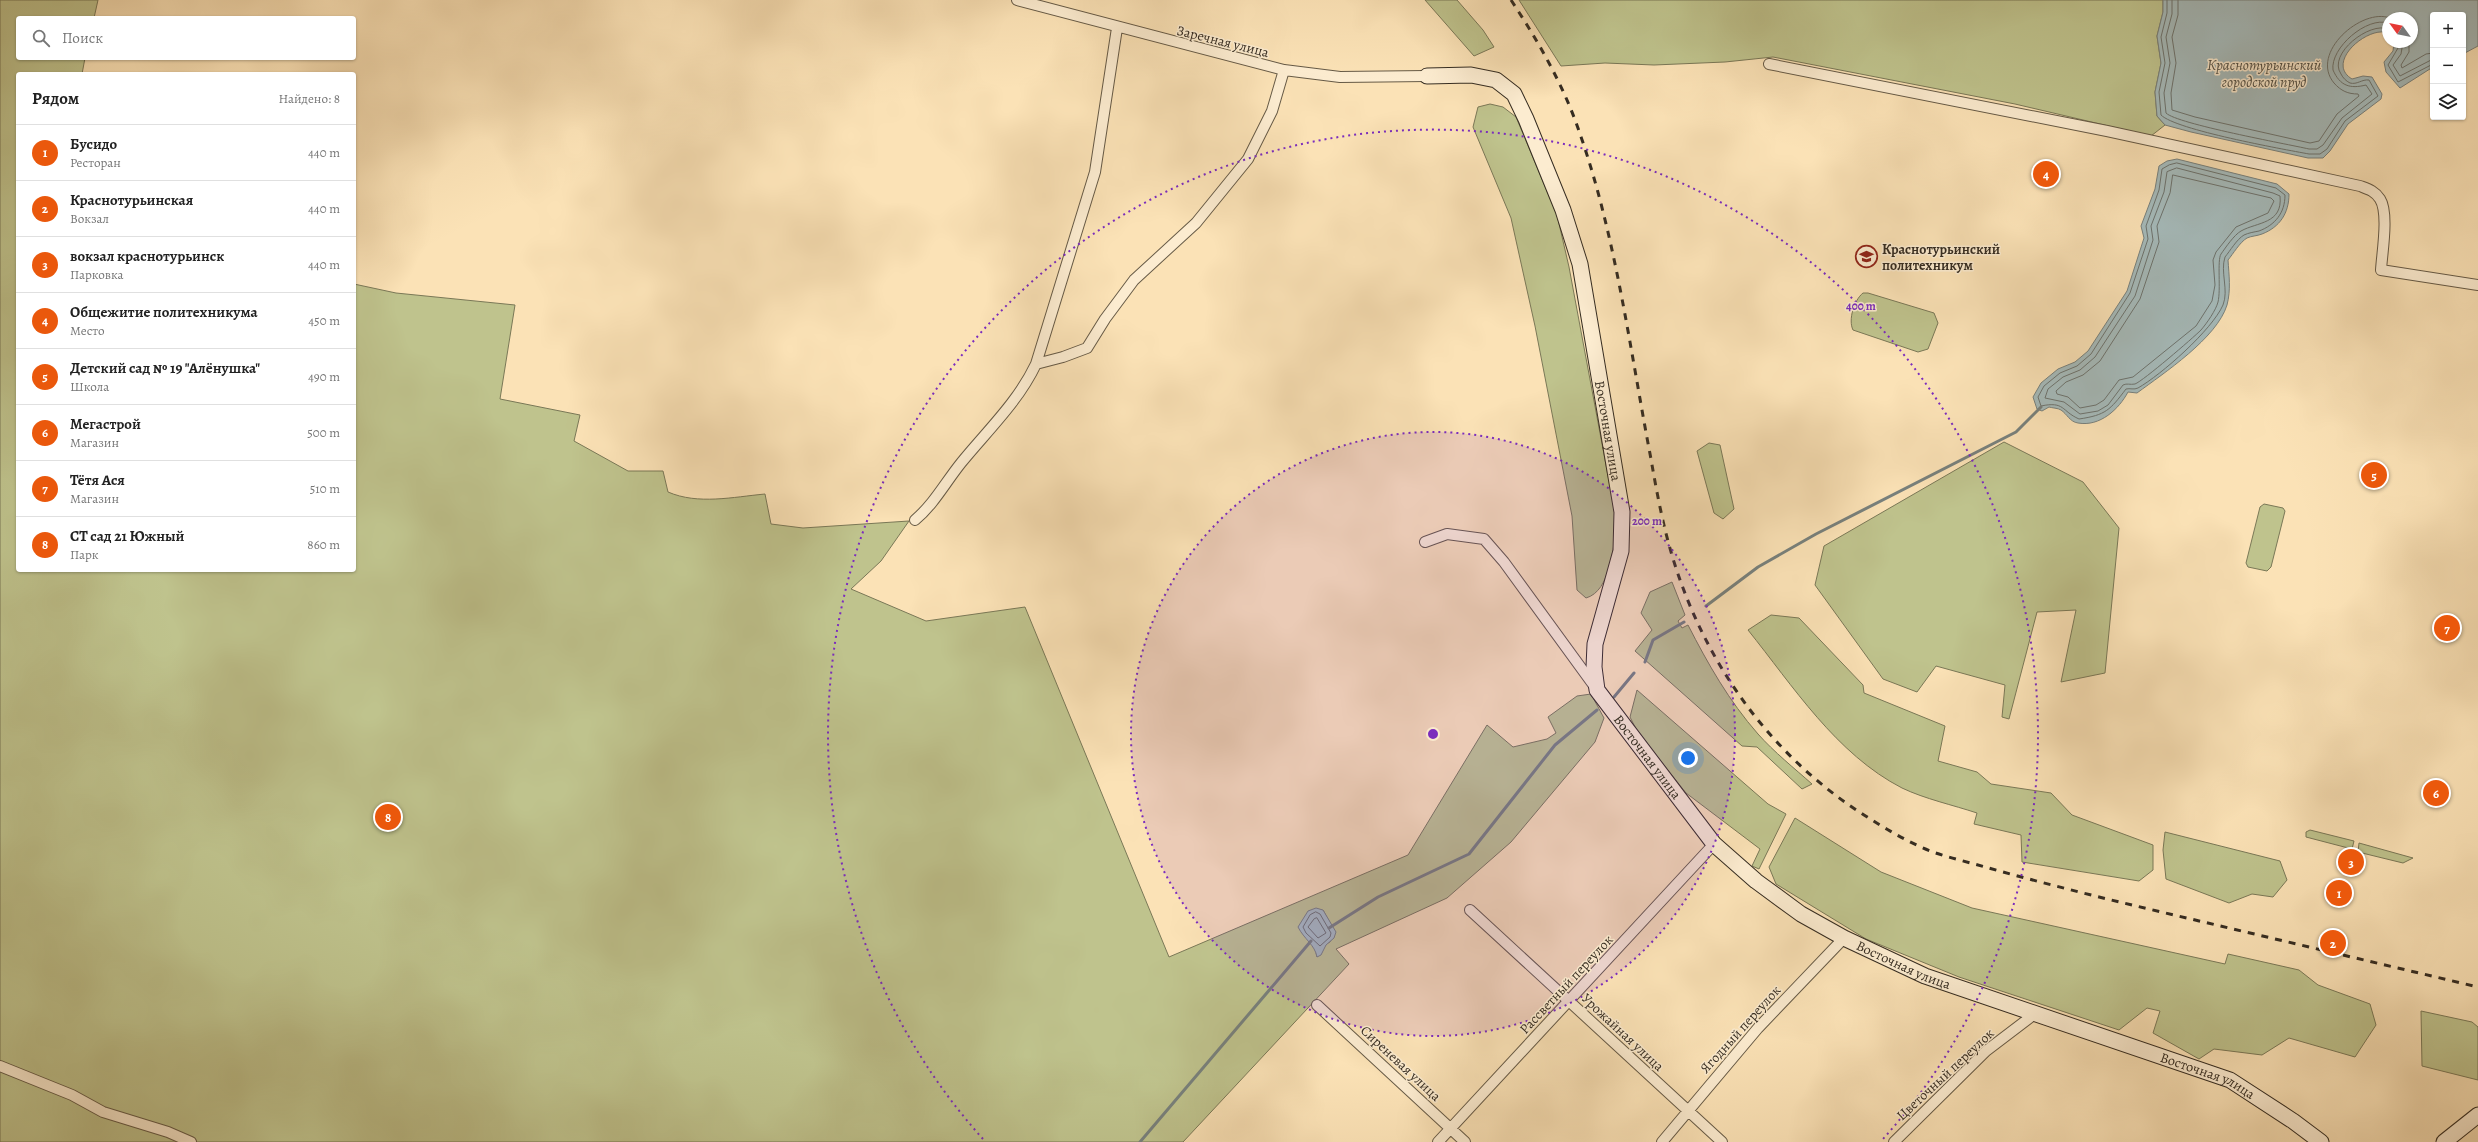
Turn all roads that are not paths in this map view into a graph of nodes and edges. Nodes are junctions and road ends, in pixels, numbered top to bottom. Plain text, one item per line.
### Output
1 (1017, 0) edge
2 (1117, 28) junction
3 (1769, 64) dead end
4 (1284, 70) junction
5 (1427, 76) joint
6 (2478, 285) edge
7 (1036, 364) junction
8 (915, 520) dead end
9 (1425, 542) dead end
10 (1597, 690) junction
11 (1714, 844) junction
12 (1470, 910) dead end
13 (1844, 938) junction
14 (1569, 1001) junction
15 (1317, 1005) dead end
16 (2036, 1014) junction
17 (0, 1066) edge
18 (1687, 1110) junction
19 (2478, 1115) edge
20 (1450, 1129) junction
21 (191, 1142) edge
22 (1438, 1142) edge
23 (1465, 1142) edge
24 (1662, 1142) edge
25 (1722, 1142) edge
26 (1894, 1142) edge
27 (2321, 1142) edge
28 (2444, 1142) edge

1 - 2 street, Заречная улица
2 - 4 street, Заречная улица
2 - 7 street
3 - 6 street
4 - 5 street, Заречная улица
4 - 7 street
5 - 10 street, Восточная улица
7 - 8 street
9 - 10 street
10 - 11 street, Восточная улица
11 - 13 street, Восточная улица
11 - 14 street, Рассветный переулок
12 - 14 street, Урожайная улица
13 - 16 street, Восточная улица
13 - 18 street, Ягодный переулок
14 - 18 street, Урожайная улица
14 - 20 street, Рассветный переулок
15 - 20 street, Сиреневая улица
16 - 26 street, Цветочный переулок
16 - 27 street, Восточная улица
17 - 21 street
18 - 24 street, Ягодный переулок
18 - 25 street, Урожайная улица
19 - 28 street
20 - 22 street, Рассветный переулок
20 - 23 street, Сиреневая улица

